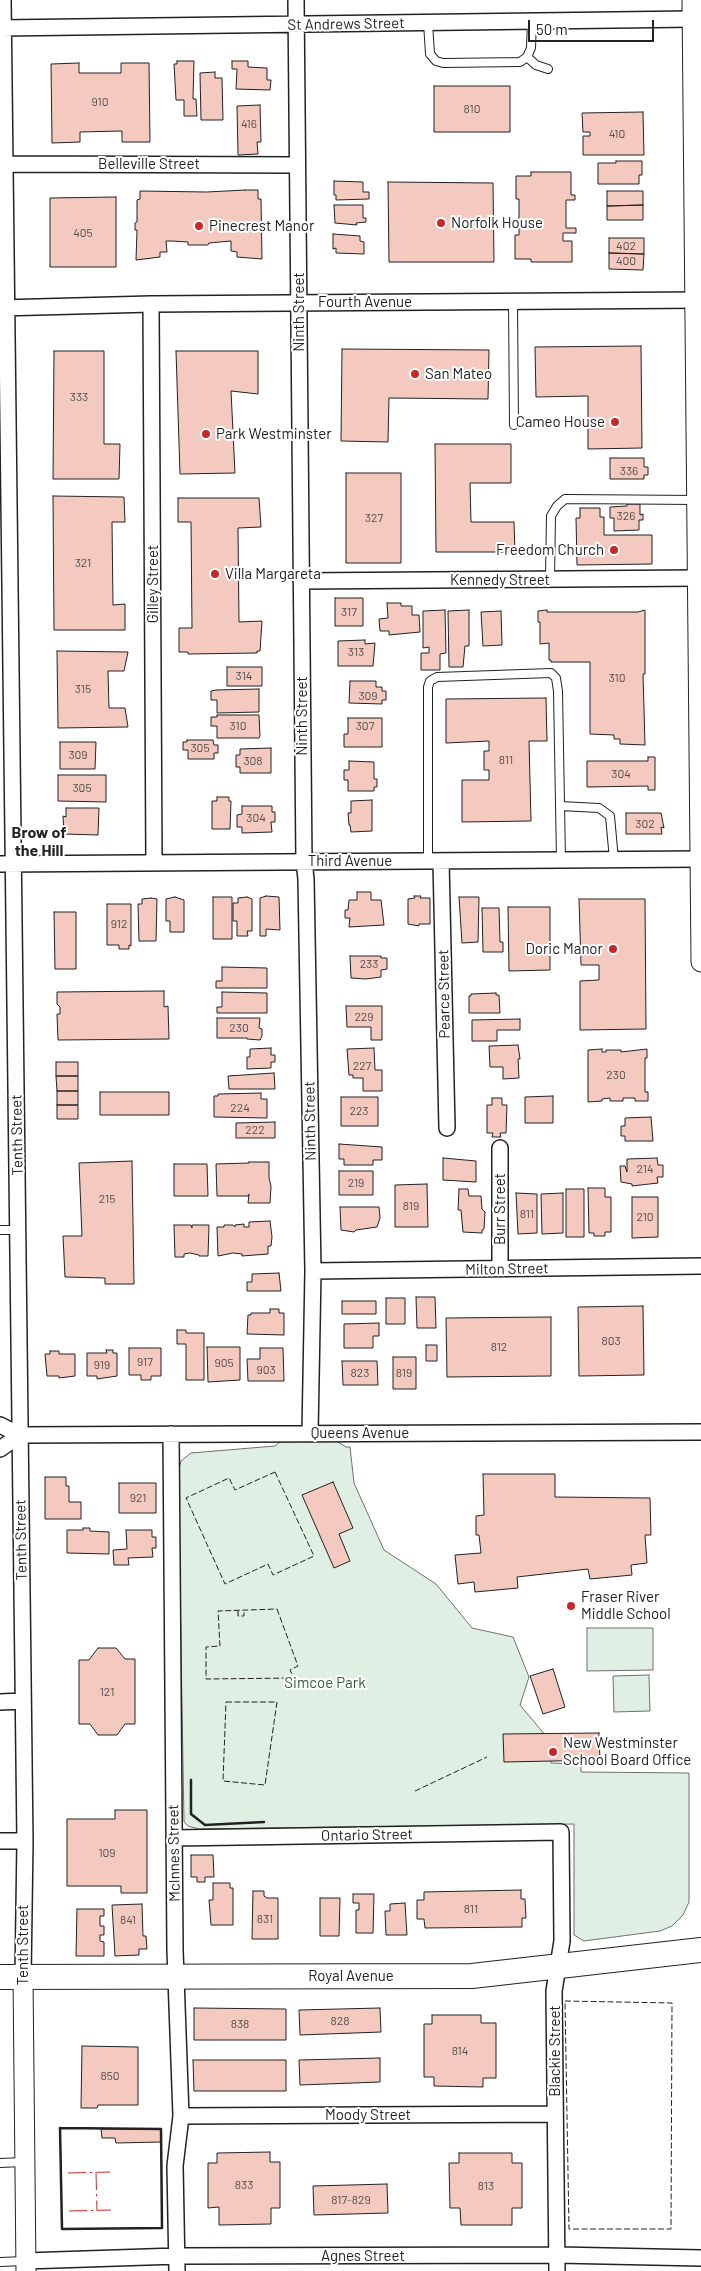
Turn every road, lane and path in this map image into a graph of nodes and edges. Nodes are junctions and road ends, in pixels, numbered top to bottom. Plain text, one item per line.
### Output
1 (4, 0) edge
2 (296, 0) edge
3 (692, 0) edge
4 (692, 19) junction
5 (532, 21) junction
6 (428, 23) junction
7 (296, 25) junction
8 (2, 28) edge
9 (527, 57) junction
10 (548, 69) dead end
11 (3, 164) edge
12 (298, 165) junction
13 (513, 300) junction
14 (698, 300) edge
15 (299, 303) junction
16 (151, 304) junction
17 (3, 308) edge
18 (514, 425) dead end
19 (4, 444) edge
20 (697, 500) junction
21 (698, 578) junction
22 (550, 579) junction
23 (301, 581) junction
24 (5, 585) edge
25 (6, 721) edge
26 (560, 806) junction
27 (700, 859) edge
28 (561, 860) junction
29 (614, 860) junction
30 (304, 861) junction
31 (434, 861) junction
32 (154, 863) junction
33 (7, 864) edge
34 (701, 962) edge
35 (447, 1128) dead end
36 (500, 1148) dead end
37 (0, 1230) edge
38 (18, 1230) junction
39 (701, 1266) edge
40 (500, 1269) junction
41 (313, 1271) junction
42 (0, 1426) edge
43 (701, 1432) edge
44 (310, 1433) junction
45 (171, 1434) junction
46 (20, 1435) junction
47 (0, 1449) edge
48 (22, 1701) junction
49 (0, 1702) edge
50 (561, 1832) joint
51 (174, 1838) junction
52 (0, 1841) edge
53 (25, 1841) junction
54 (701, 1950) edge
55 (558, 1966) junction
56 (11, 1977) edge
57 (177, 1977) junction
58 (554, 2114) junction
59 (181, 2116) junction
60 (24, 2162) junction
61 (0, 2163) edge
62 (558, 2255) junction
63 (701, 2258) edge
64 (0, 2262) edge
65 (177, 2264) edge
66 (25, 2266) edge
67 (558, 2271) edge

1 - 8 street, Tenth Street
2 - 7 street, Ninth Street
3 - 4 street
4 - 5 street, St Andrews Street
4 - 14 street
5 - 6 street, St Andrews Street
5 - 9 lane
6 - 7 street, St Andrews Street
6 - 9 lane
7 - 8 street, St Andrews Street
7 - 12 street, Ninth Street
8 - 11 street, Tenth Street
9 - 10 lane
11 - 12 street, Belleville Street
11 - 17 street, Tenth Street
12 - 15 street, Ninth Street
13 - 14 street, Fourth Avenue
13 - 15 street, Fourth Avenue
13 - 18 lane
14 - 20 street
15 - 16 street, Fourth Avenue
15 - 23 street, Ninth Street
16 - 17 street, Fourth Avenue
16 - 32 street, Gilley Street
17 - 19 street, Tenth Street
19 - 24 street, Tenth Street
20 - 21 street
20 - 22 lane
21 - 22 street, Kennedy Street
21 - 27 street
22 - 23 street, Kennedy Street
23 - 30 street, Ninth Street
24 - 25 street, Tenth Street
25 - 33 street, Tenth Street
26 - 28 lane
26 - 29 lane
26 - 31 lane
27 - 29 street, Third Avenue
27 - 34 street
28 - 29 street, Third Avenue
28 - 31 street, Third Avenue
30 - 31 street, Third Avenue
30 - 32 street, Third Avenue
30 - 41 street, Ninth Street
31 - 35 street, Pearce Street
32 - 33 street, Third Avenue
33 - 38 street, Tenth Street
36 - 40 street, Burr Street
37 - 38 lane
38 - 46 street, Tenth Street
39 - 40 street, Milton Street
40 - 41 street, Milton Street
41 - 44 street, Ninth Street
42 - 46 street, Queens Avenue
43 - 44 street, Queens Avenue
44 - 45 street, Queens Avenue
45 - 46 street, Queens Avenue
45 - 51 street, McInnes Street
46 - 47 street
46 - 48 street, Tenth Street
48 - 49 street
48 - 53 street, Tenth Street
50 - 51 street, Ontario Street
50 - 55 street, Blackie Street
51 - 57 street, McInnes Street
52 - 53 street
53 - 56 street, Tenth Street
54 - 55 main road, Royal Avenue
55 - 57 main road, Royal Avenue
55 - 58 street, Blackie Street
56 - 57 main road, Royal Avenue
56 - 60 street, Tenth Street
57 - 59 street, McInnes Street
58 - 59 street, Moody Street
58 - 62 street, Blackie Street
59 - 65 street, McInnes Street
60 - 61 lane
60 - 66 street, Tenth Street
62 - 63 street, Agnes Street
62 - 65 street, Agnes Street
62 - 67 street, Blackie Street
64 - 66 lane
65 - 66 street, Agnes Street

